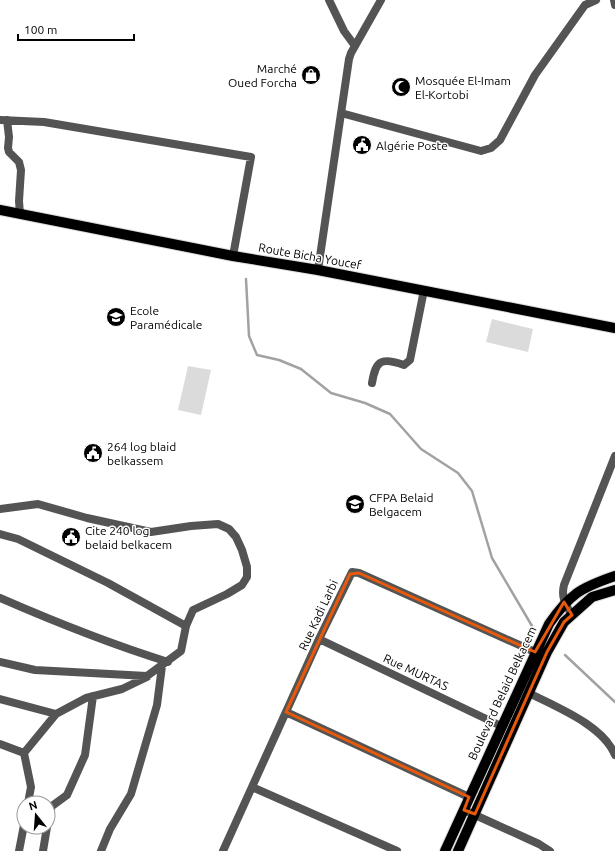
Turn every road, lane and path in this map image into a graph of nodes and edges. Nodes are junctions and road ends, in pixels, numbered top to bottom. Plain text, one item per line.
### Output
1 (329, 0) edge
2 (381, 0) edge
3 (596, 0) edge
4 (614, 0) edge
5 (615, 5) edge
6 (355, 46) junction
7 (341, 114) junction
8 (3, 120) edge
9 (0, 210) edge
10 (20, 214) junction
11 (233, 256) junction
12 (318, 270) junction
13 (424, 290) junction
14 (615, 328) edge
15 (372, 383) dead end
16 (615, 456) edge
17 (0, 509) edge
18 (0, 534) edge
19 (615, 576) edge
20 (615, 590) edge
21 (0, 598) edge
22 (564, 602) junction
23 (572, 615) junction
24 (186, 626) junction
25 (319, 639) junction
26 (536, 648) junction
27 (0, 662) edge
28 (165, 664) junction
29 (147, 676) junction
30 (529, 693) junction
31 (93, 696) junction
32 (0, 699) edge
33 (286, 712) junction
34 (56, 714) junction
35 (501, 726) junction
36 (0, 744) edge
37 (24, 753) junction
38 (615, 755) edge
39 (252, 787) junction
40 (30, 795) edge
41 (469, 797) junction
42 (56, 803) edge
43 (464, 810) junction
44 (475, 814) junction
45 (22, 835) edge
46 (46, 835) edge
47 (19, 851) edge
48 (43, 851) edge
49 (101, 851) edge
50 (223, 851) edge
51 (397, 851) edge
52 (445, 851) edge
53 (458, 851) edge
54 (550, 851) edge

1 - 6 street
2 - 6 street
3 - 7 street
4 - 5 street
6 - 7 street
7 - 12 street
8 - 10 street
8 - 11 street
9 - 10 main road, Route Bicha Youcef
10 - 11 main road, Route Bicha Youcef
11 - 12 main road, Route Bicha Youcef
12 - 13 main road, Route Bicha Youcef
13 - 14 main road, Route Bicha Youcef
13 - 15 street
16 - 22 street
17 - 24 street
18 - 24 street
19 - 22 main road, Boulevard Belaid Belkacem
20 - 23 main road, Boulevard Belaid Belkacem
21 - 28 street
22 - 23 street
22 - 26 main road, Boulevard Belaid Belkacem
23 - 30 main road, Boulevard Belaid Belkacem
24 - 28 street
25 - 26 street, Rue Kadi Larbi
25 - 33 street, Rue Kadi Larbi
25 - 35 street, Rue MURTAS
26 - 35 main road, Boulevard Belaid Belkacem
27 - 29 street
28 - 29 street
28 - 49 street
29 - 31 street
30 - 38 street
30 - 44 main road, Boulevard Belaid Belkacem
31 - 34 street
31 - 42 street
32 - 34 street
33 - 39 street, Rue Kadi Larbi
33 - 41 street
34 - 37 street
35 - 41 main road, Boulevard Belaid Belkacem
36 - 37 street
37 - 40 street
39 - 50 street, Rue Kadi Larbi
39 - 51 street
41 - 43 main road, Boulevard Belaid Belkacem
43 - 44 street
43 - 52 main road, Boulevard Belaid Belkacem
44 - 53 main road, Boulevard Belaid Belkacem
44 - 54 street
45 - 47 street
46 - 48 street

